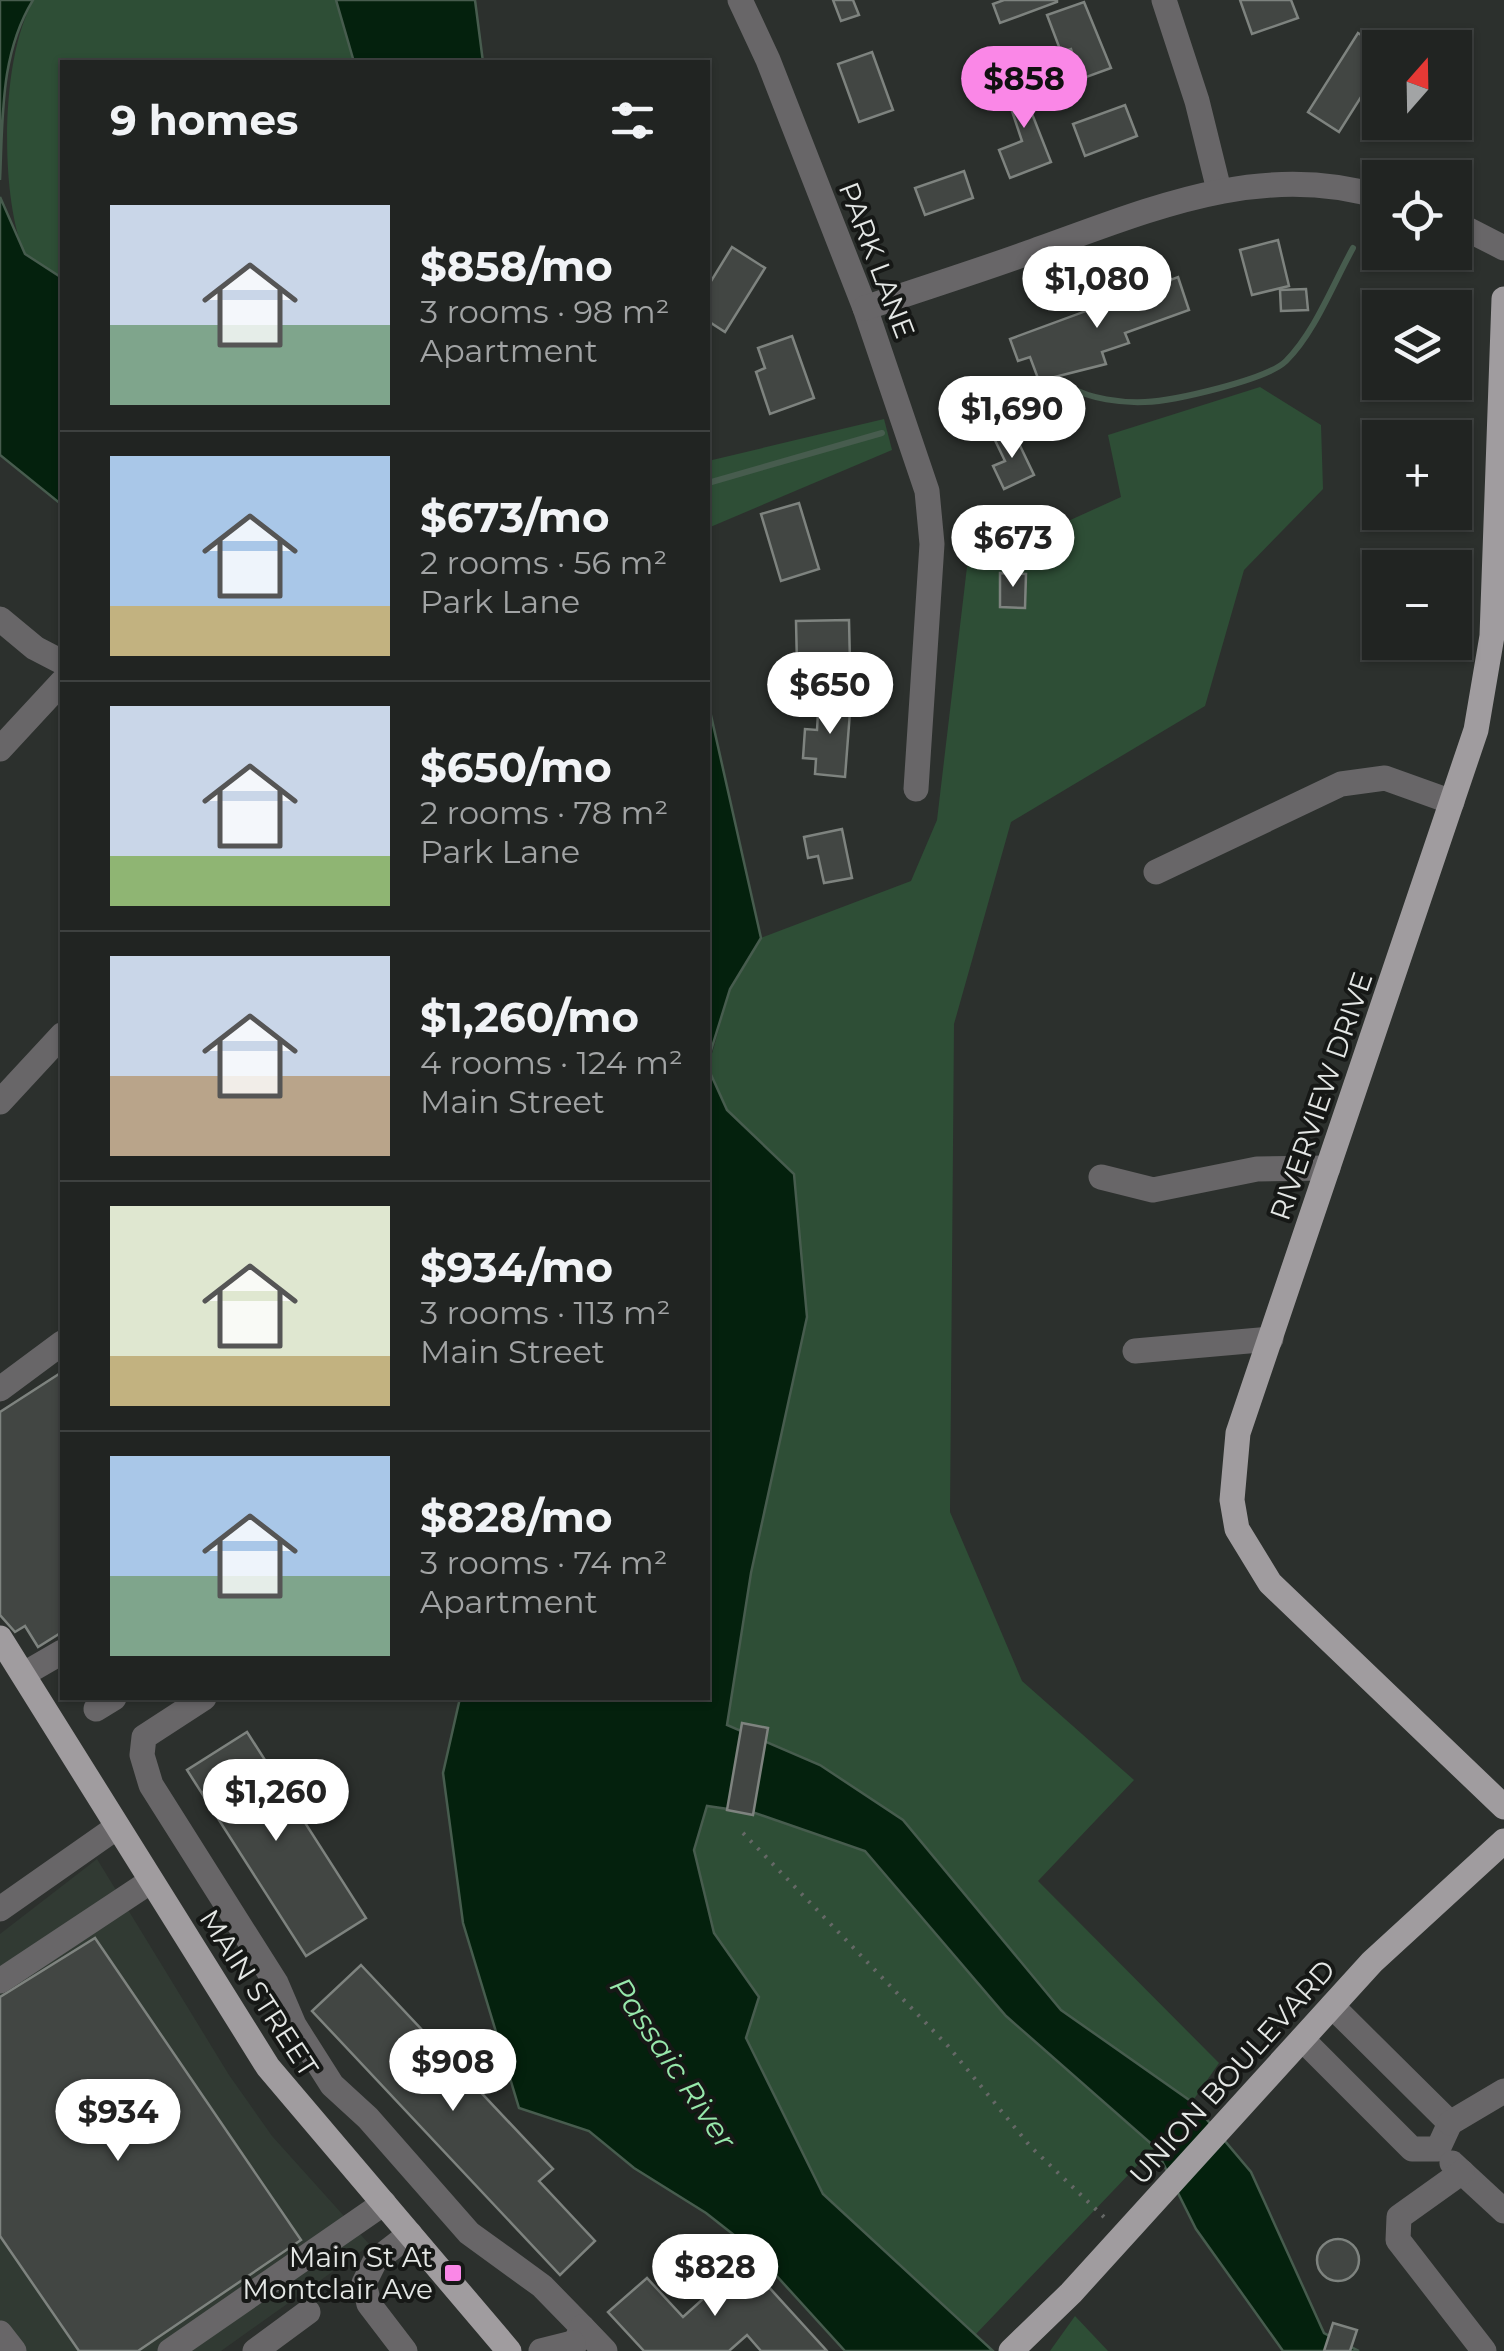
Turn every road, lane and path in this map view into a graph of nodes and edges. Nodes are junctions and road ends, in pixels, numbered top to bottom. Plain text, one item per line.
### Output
1 (740, 0) edge
2 (1164, 0) edge
3 (1219, 190) junction
4 (1362, 194) edge
5 (1472, 232) edge
6 (1504, 248) edge
7 (1504, 299) edge
8 (865, 308) junction
9 (1500, 497) edge
10 (0, 619) edge
11 (60, 661) edge
12 (60, 684) edge
13 (0, 749) edge
14 (916, 789) dead end
15 (1452, 802) junction
16 (1156, 872) dead end
17 (60, 1037) edge
18 (0, 1102) edge
19 (1328, 1168) junction
20 (1101, 1177) dead end
21 (1271, 1339) junction
22 (60, 1345) edge
23 (1135, 1351) dead end
24 (0, 1389) edge
25 (0, 1638) edge
26 (60, 1653) edge
27 (24, 1674) junction
28 (201, 1700) edge
29 (1504, 1806) edge
30 (117, 1827) junction
31 (743, 1833) dead end
32 (1504, 1841) edge
33 (151, 1881) junction
34 (0, 1908) edge
35 (0, 1981) edge
36 (1332, 2006) junction
37 (1302, 2039) junction
38 (1504, 2091) edge
39 (1450, 2123) junction
40 (1438, 2149) junction
41 (1462, 2172) junction
42 (384, 2203) junction
43 (1504, 2211) edge
44 (410, 2234) junction
45 (1124, 2236) junction
46 (308, 2312) dead end
47 (0, 2334) edge
48 (576, 2340) edge
49 (14, 2351) edge
50 (170, 2351) edge
51 (255, 2351) edge
52 (405, 2351) edge
53 (509, 2351) edge
54 (541, 2351) edge
55 (604, 2351) edge
56 (1011, 2351) edge
57 (1484, 2351) edge

1 - 8 street, PARK LANE
2 - 3 street
3 - 4 street
3 - 8 street
5 - 6 street
7 - 9 main road, RIVERVIEW DRIVE
8 - 14 street, PARK LANE
9 - 15 main road, RIVERVIEW DRIVE
10 - 11 street
12 - 13 street
15 - 16 street
15 - 19 main road, RIVERVIEW DRIVE
17 - 18 street
19 - 20 street
19 - 21 main road, RIVERVIEW DRIVE
21 - 23 street
21 - 29 main road, RIVERVIEW DRIVE
22 - 24 street
25 - 27 main road, MAIN STREET
26 - 27 street
27 - 30 main road, MAIN STREET
28 - 48 street
30 - 33 main road, MAIN STREET
30 - 34 street
31 - 45 path
32 - 36 main road, UNION BOULEVARD
33 - 35 street
33 - 42 main road, MAIN STREET
36 - 37 main road, UNION BOULEVARD
36 - 39 street
37 - 40 street
37 - 45 main road, UNION BOULEVARD
38 - 39 street
39 - 40 street
40 - 41 street
41 - 43 street
41 - 57 street
42 - 44 main road, MAIN STREET
42 - 50 street
44 - 52 street
44 - 53 main road, MAIN STREET
45 - 56 main road, UNION BOULEVARD
46 - 51 street
47 - 49 street
48 - 54 street
48 - 55 street

